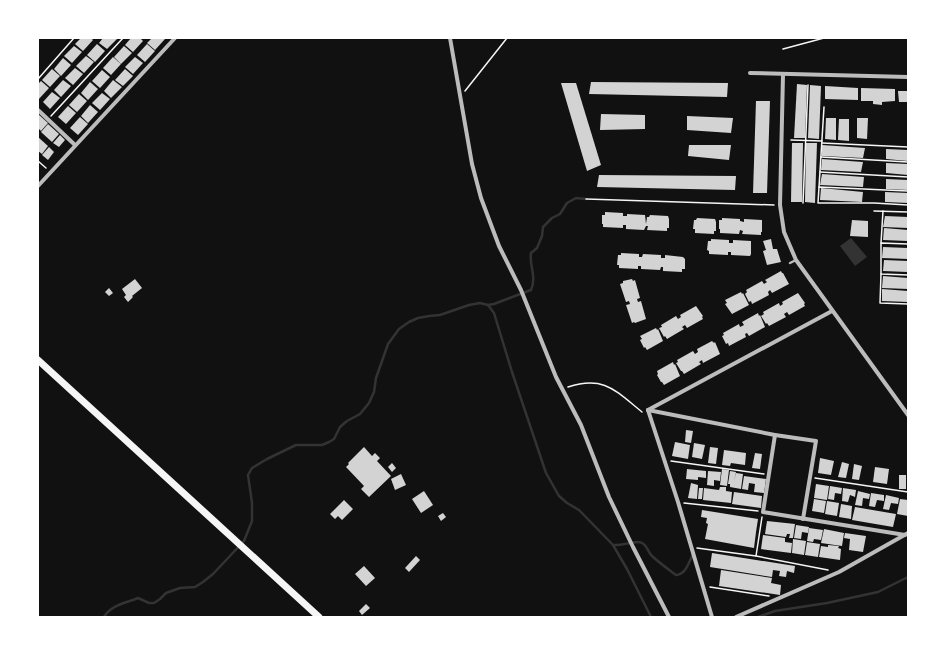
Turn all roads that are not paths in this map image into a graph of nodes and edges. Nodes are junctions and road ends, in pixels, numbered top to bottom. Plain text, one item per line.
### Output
1 (175, 38) edge
2 (450, 38) edge
3 (750, 73) dead end
4 (783, 75) junction
5 (908, 77) edge
6 (38, 110) edge
7 (75, 145) junction
8 (38, 186) edge
9 (796, 260) junction
10 (790, 263) dead end
11 (832, 311) junction
12 (38, 360) edge
13 (648, 410) junction
14 (908, 415) edge
15 (775, 435) junction
16 (803, 519) junction
17 (906, 534) edge
18 (319, 617) edge
19 (670, 617) edge
20 (712, 617) edge
21 (736, 617) edge

1 - 7 street
2 - 19 street
3 - 4 street
4 - 5 street
4 - 9 street
6 - 7 street
7 - 8 street
9 - 10 lane
9 - 11 street
11 - 13 street
11 - 14 street
12 - 18 main road
13 - 15 street
13 - 20 street
15 - 16 street
15 - 16 street
16 - 17 street
17 - 21 street

